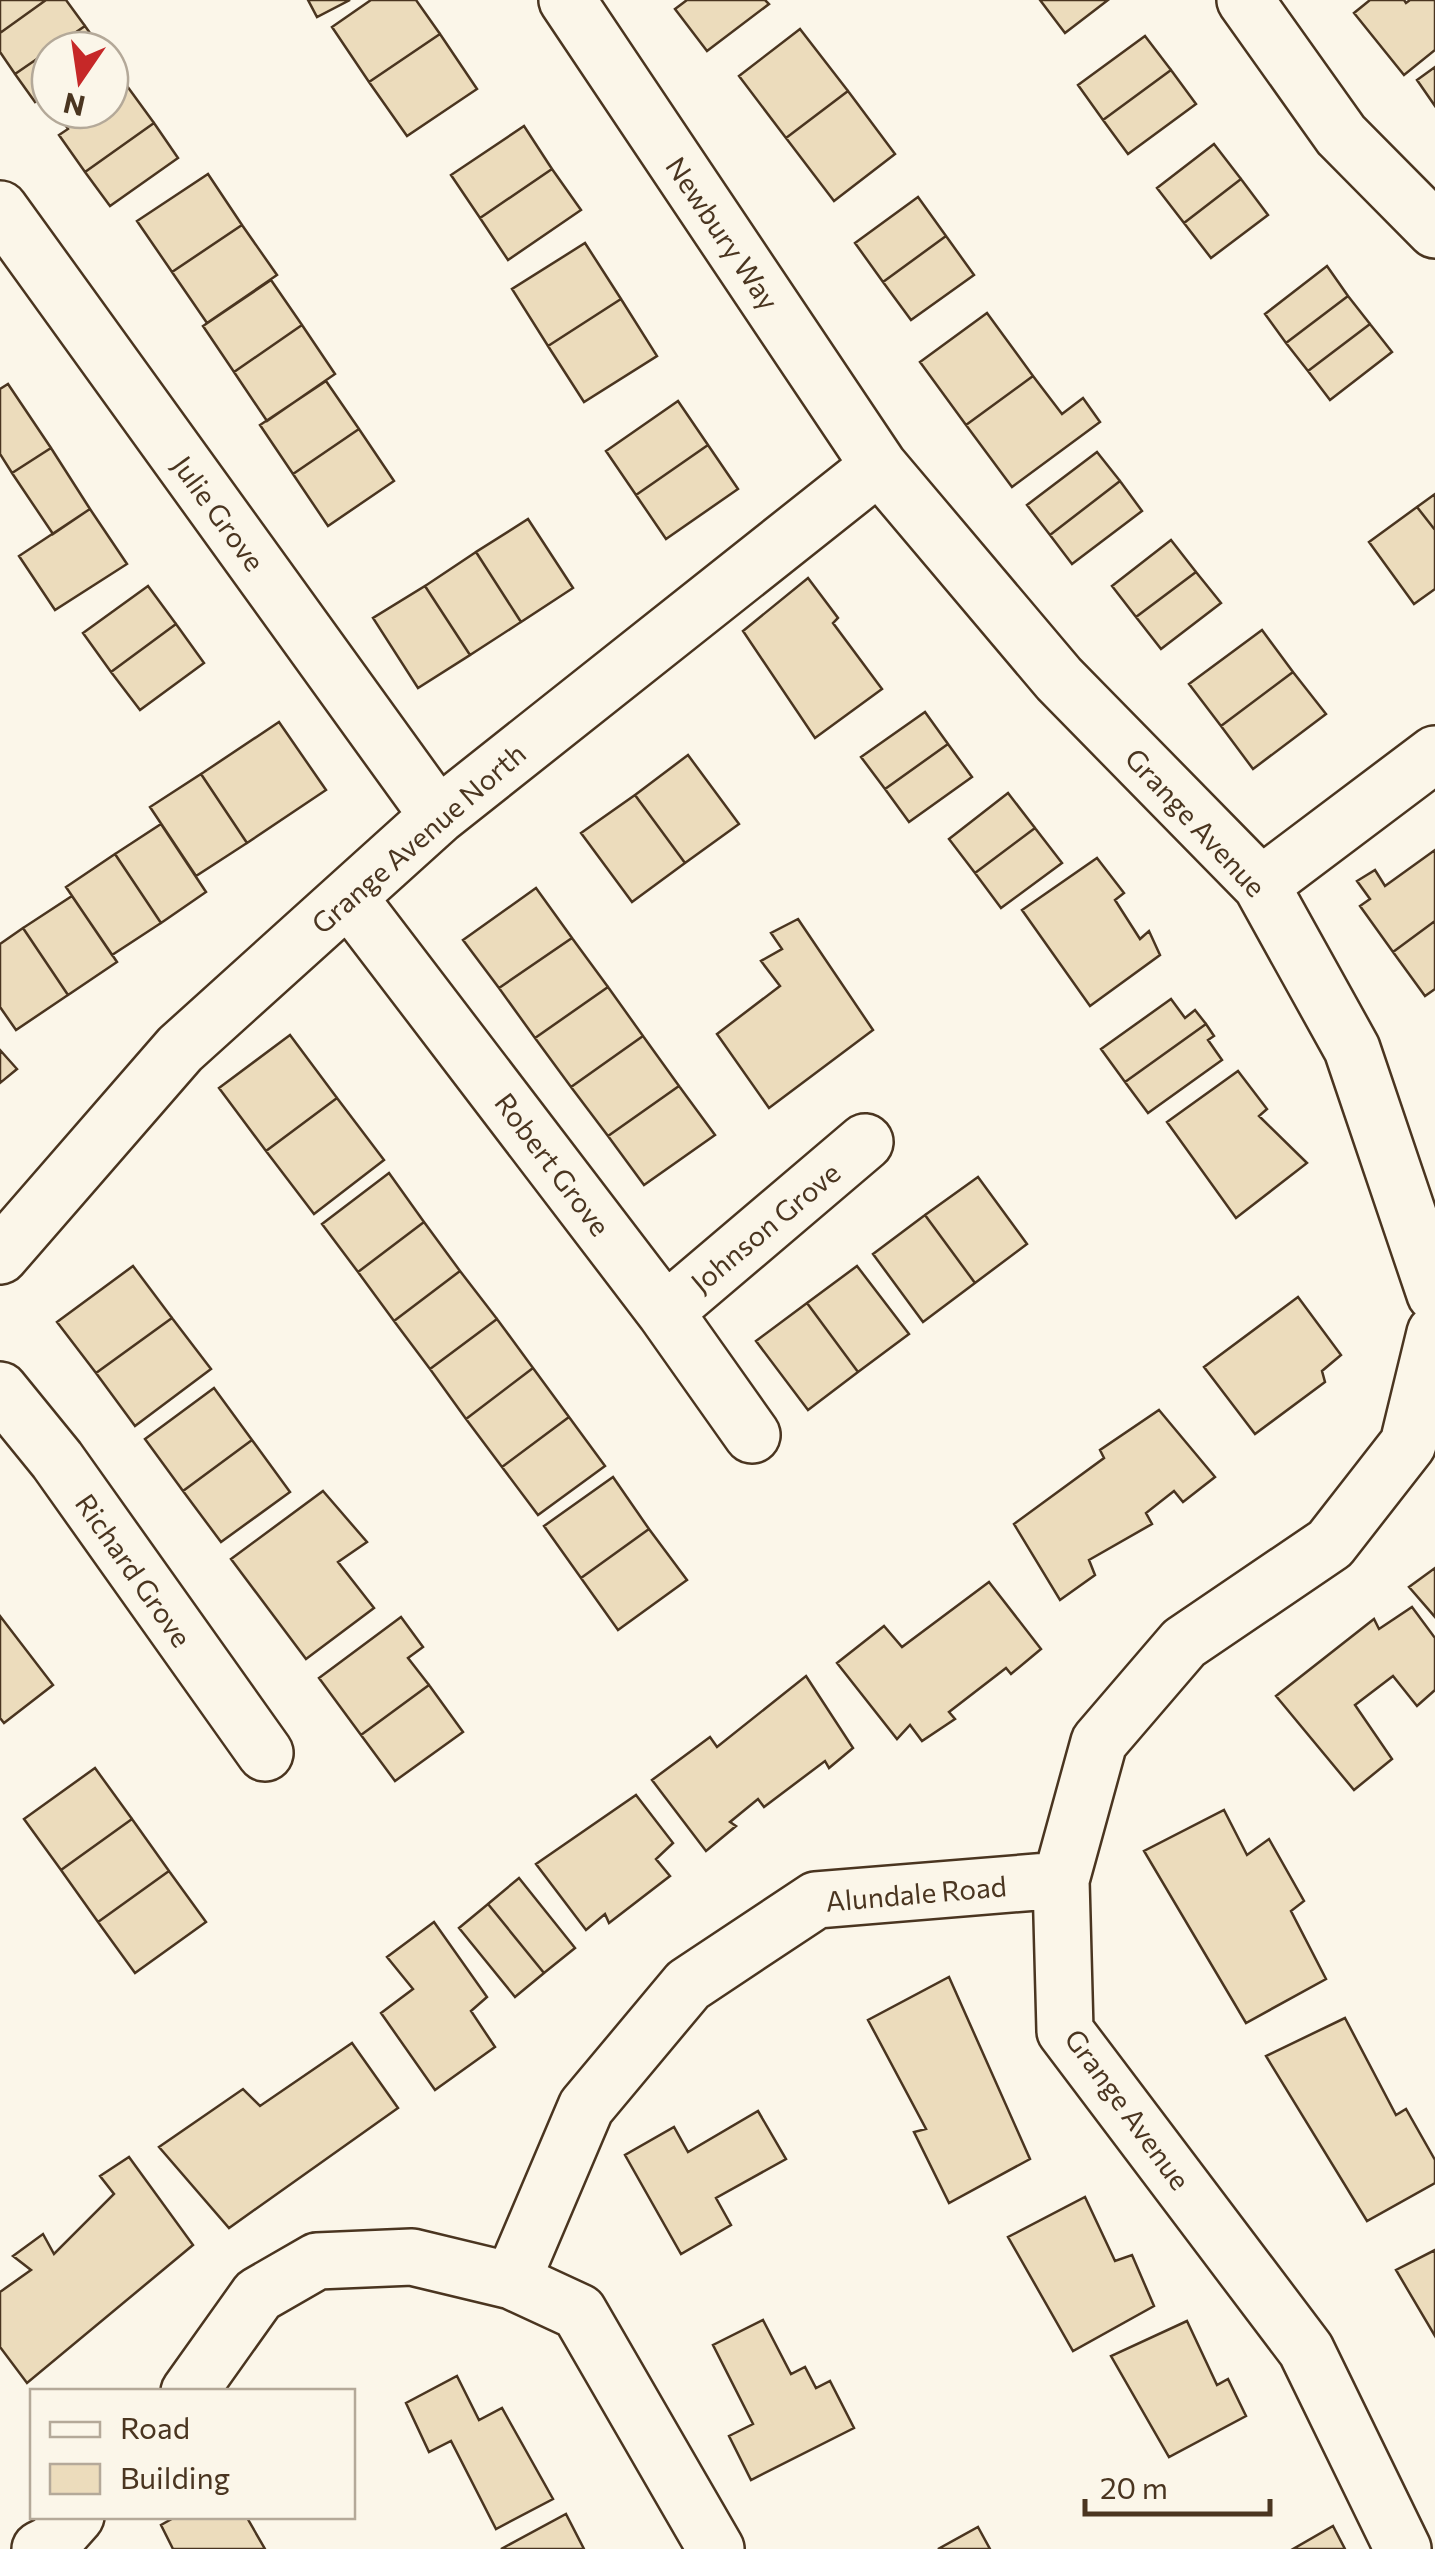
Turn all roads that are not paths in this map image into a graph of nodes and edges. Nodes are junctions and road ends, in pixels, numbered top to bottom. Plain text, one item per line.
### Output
1 (567, 0) edge
2 (1246, 0) edge
3 (0, 210) edge
4 (1435, 230) edge
5 (879, 466) junction
6 (1435, 754) edge
7 (438, 816) junction
8 (1262, 884) junction
9 (349, 898) junction
10 (865, 1142) dead end
11 (0, 1256) edge
12 (1435, 1294) edge
13 (666, 1312) junction
14 (1435, 1333) edge
15 (0, 1390) edge
16 (752, 1435) dead end
17 (264, 1753) dead end
18 (1061, 1880) junction
19 (512, 2281) junction
20 (191, 2389) edge
21 (716, 2549) edge
22 (1403, 2549) edge

1 - 5 street, Newbury Way
2 - 4 street
3 - 7 street, Julie Grove
5 - 7 street, Grange Avenue North
5 - 8 street, Grange Avenue
6 - 8 street
7 - 9 street, Grange Avenue North
8 - 12 street, Grange Avenue
9 - 11 street, Grange Avenue North
9 - 13 street, Robert Grove
10 - 13 street, Johnson Grove
13 - 16 street, Robert Grove
14 - 18 street, Grange Avenue
15 - 17 street, Richard Grove
18 - 19 street, Alundale Road
18 - 22 street, Grange Avenue
19 - 20 street
19 - 21 street

